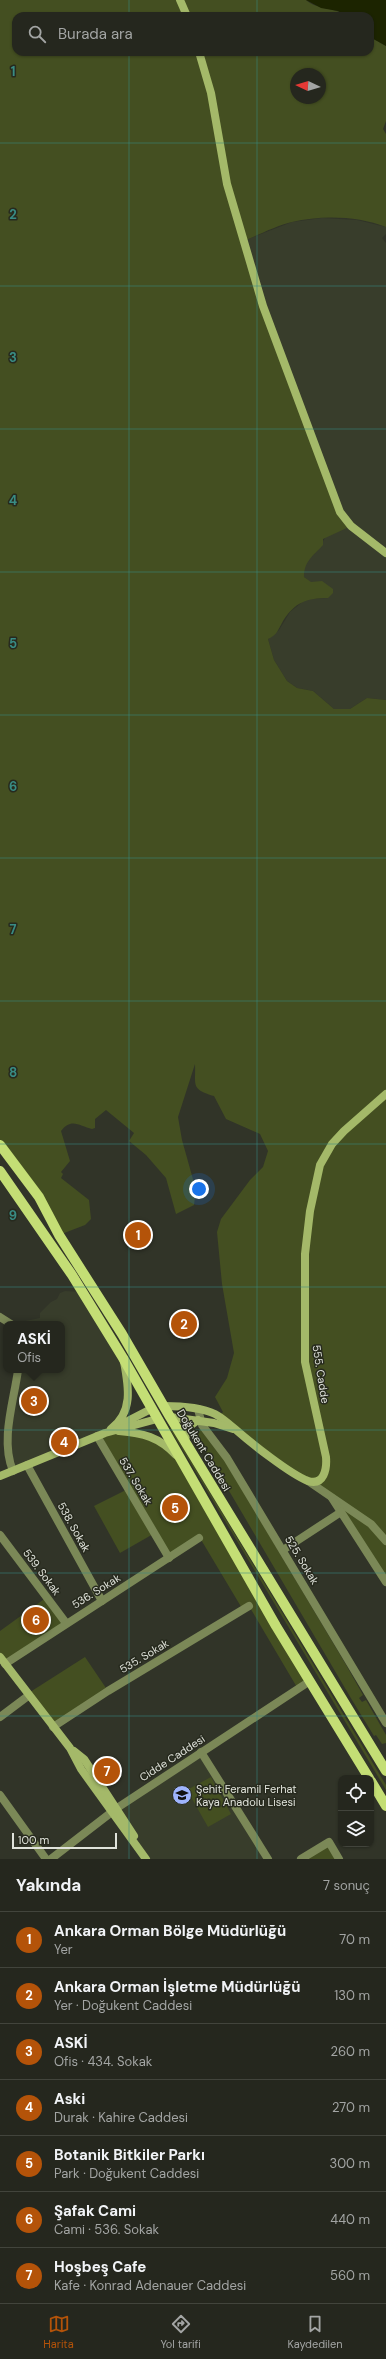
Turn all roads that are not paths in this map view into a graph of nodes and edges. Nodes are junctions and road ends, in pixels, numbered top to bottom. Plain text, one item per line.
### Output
1 (180, 0) edge
2 (185, 12) edge
3 (200, 56) edge
4 (386, 553) edge
5 (386, 1094) edge
6 (0, 1145) edge
7 (0, 1170) edge
8 (123, 1358) junction
9 (18, 1373) edge
10 (164, 1406) junction
11 (151, 1409) junction
12 (198, 1409) junction
13 (170, 1417) junction
14 (157, 1419) junction
15 (199, 1421) junction
16 (235, 1430) junction
17 (110, 1431) junction
18 (97, 1436) junction
19 (185, 1442) junction
20 (180, 1459) junction
21 (27, 1465) junction
22 (13, 1471) junction
23 (0, 1476) edge
24 (308, 1481) junction
25 (332, 1498) junction
26 (341, 1512) junction
27 (0, 1535) edge
28 (199, 1538) dead end
29 (386, 1541) edge
30 (283, 1550) junction
31 (169, 1558) junction
32 (386, 1582) edge
33 (102, 1601) junction
34 (249, 1606) dead end
35 (66, 1623) junction
36 (2, 1661) edge
37 (310, 1681) junction
38 (28, 1696) junction
39 (0, 1717) edge
40 (386, 1724) edge
41 (53, 1727) junction
42 (201, 1752) junction
43 (386, 1771) edge
44 (367, 1775) edge
45 (374, 1786) edge
46 (0, 1795) edge
47 (386, 1806) edge
48 (114, 1810) junction
49 (46, 1859) edge
50 (51, 1859) edge
51 (146, 1859) edge
52 (268, 1859) edge
53 (301, 1859) edge
54 (339, 1859) edge

1 - 2 street
3 - 4 street
5 - 24 street, 555. Cadde
6 - 10 main road, Doğukent Caddesi
7 - 8 main road
8 - 11 main road
8 - 17 street
9 - 22 street
10 - 11 main road
10 - 12 street
10 - 13 main road, Doğukent Caddesi
11 - 14 main road
11 - 17 street
12 - 15 street, 525. Sokak
12 - 16 street
13 - 14 main road
13 - 15 street
13 - 19 main road, Doğukent Caddesi
14 - 17 street
14 - 20 main road
15 - 16 street
15 - 19 street
15 - 30 street, 525. Sokak
16 - 24 street
17 - 18 street
17 - 20 street
18 - 21 street
18 - 31 street, 537. Sokak
19 - 43 main road, Doğukent Caddesi
20 - 37 main road
21 - 22 street
21 - 33 street, 538. Sokak
22 - 23 street
24 - 25 street
25 - 26 street
25 - 29 street
26 - 30 street
26 - 32 street
27 - 35 street, 539. Sokak
28 - 31 street, 536. Sokak
30 - 40 street, 525. Sokak
31 - 33 street, 536. Sokak
33 - 35 street, 536. Sokak
34 - 41 street, 535. Sokak
35 - 36 street, 536. Sokak
36 - 38 street
37 - 42 street, Cidde Caddesi
37 - 44 main road
38 - 39 street
38 - 41 street
41 - 48 street
42 - 48 street, Cidde Caddesi
42 - 52 street
45 - 47 main road
46 - 49 street
48 - 50 street, Cidde Caddesi
48 - 51 street
53 - 54 street

